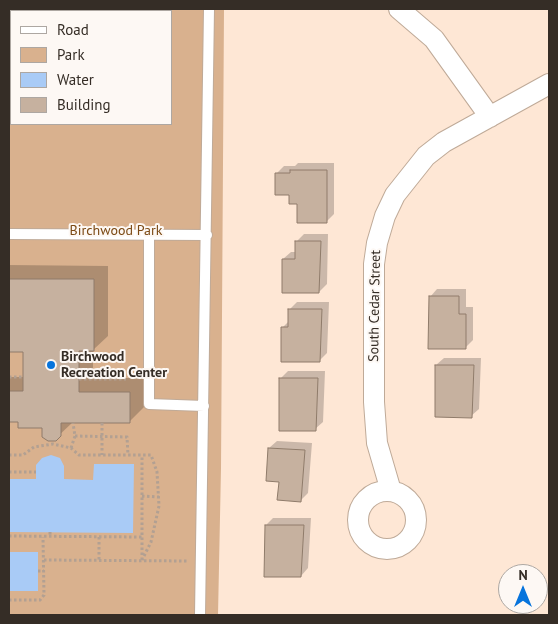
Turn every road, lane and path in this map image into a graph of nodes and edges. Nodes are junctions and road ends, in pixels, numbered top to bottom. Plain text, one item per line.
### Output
1 (209, 9) edge
2 (399, 9) edge
3 (549, 84) edge
4 (490, 117) junction
5 (9, 234) edge
6 (148, 234) junction
7 (207, 235) junction
8 (9, 377) edge
9 (23, 377) dead end
10 (80, 379) dead end
11 (126, 379) dead end
12 (204, 406) junction
13 (73, 423) dead end
14 (102, 423) dead end
15 (75, 436) junction
16 (102, 437) junction
17 (71, 448) junction
18 (9, 455) edge
19 (102, 455) junction
20 (128, 455) junction
21 (142, 455) junction
22 (9, 472) edge
23 (36, 472) dead end
24 (391, 491) dead end
25 (142, 496) junction
26 (160, 497) junction
27 (50, 532) dead end
28 (9, 536) edge
29 (43, 537) junction
30 (50, 537) junction
31 (99, 537) junction
32 (142, 537) junction
33 (44, 560) junction
34 (99, 560) junction
35 (142, 560) junction
36 (190, 561) dead end
37 (38, 571) dead end
38 (44, 571) junction
39 (9, 600) edge
40 (200, 615) edge

1 - 7 lane
2 - 4 street
3 - 4 street, South Cedar Street
4 - 24 street, South Cedar Street
5 - 6 lane
6 - 7 lane
6 - 12 lane
7 - 12 lane
8 - 9 path
10 - 11 path
12 - 40 lane
13 - 15 path
14 - 16 path
15 - 16 path
15 - 17 path
16 - 19 path
16 - 20 path
17 - 18 path
17 - 19 path
19 - 20 path
20 - 21 path
21 - 25 path
21 - 26 path
22 - 23 path
25 - 26 path
25 - 32 path
26 - 35 path
27 - 30 path
28 - 29 path
29 - 30 path
29 - 33 path
30 - 31 path
31 - 32 path
31 - 34 path
32 - 35 path
33 - 34 path
33 - 38 path
34 - 35 path
35 - 36 path
37 - 38 path
38 - 39 path

